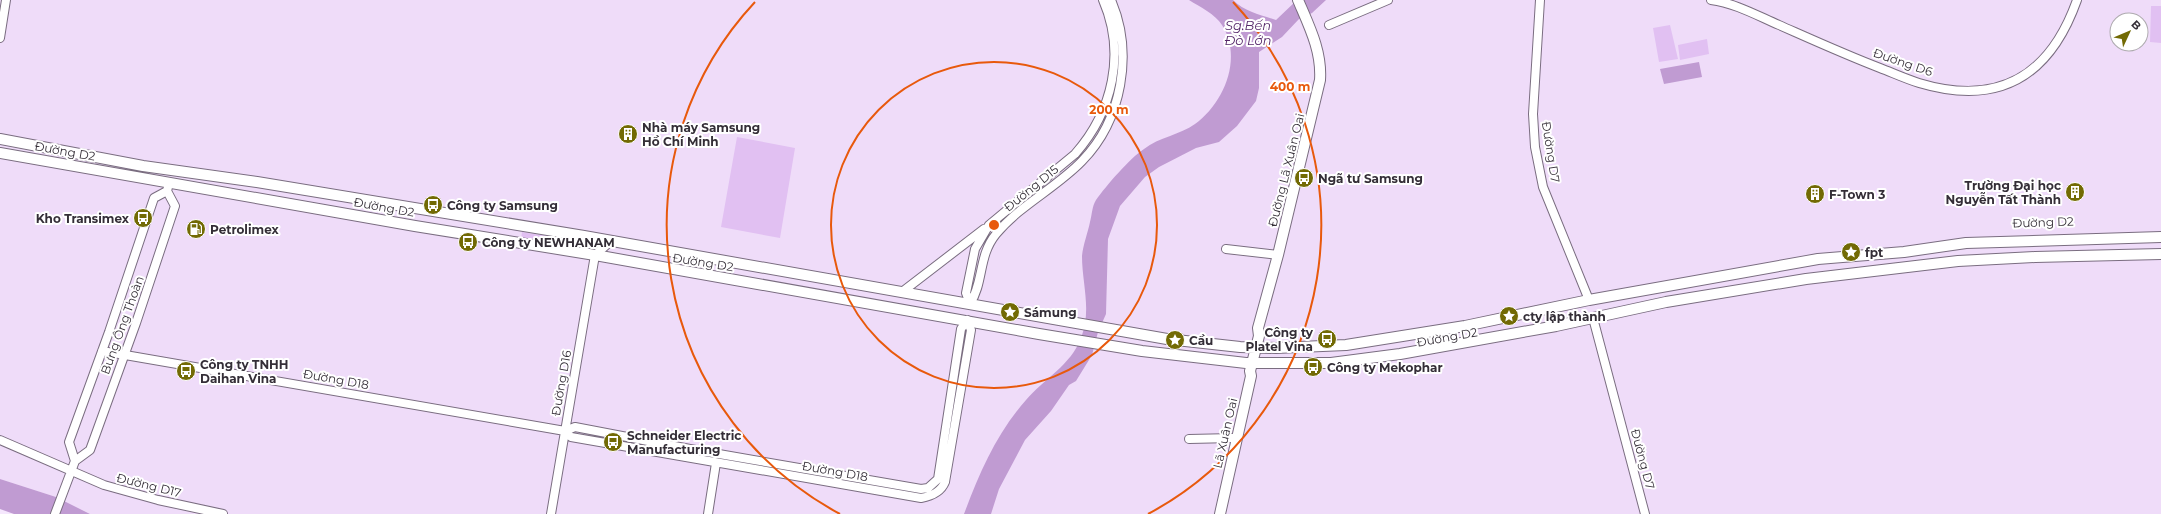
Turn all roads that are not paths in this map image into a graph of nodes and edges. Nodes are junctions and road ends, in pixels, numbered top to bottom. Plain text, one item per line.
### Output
1 (6, 0) edge
2 (1103, 0) edge
3 (1112, 0) edge
4 (1298, 0) edge
5 (1388, 0) edge
6 (1540, 0) edge
7 (1711, 0) edge
8 (2077, 0) edge
9 (1329, 25) dead end
10 (0, 38) edge
11 (3, 140) edge
12 (0, 153) edge
13 (1073, 156) junction
14 (1080, 163) junction
15 (171, 170) junction
16 (168, 187) junction
17 (1006, 210) junction
18 (1012, 218) junction
19 (990, 225) junction
20 (2161, 237) edge
21 (611, 242) junction
22 (1928, 248) junction
23 (1226, 249) dead end
24 (2161, 254) edge
25 (595, 255) junction
26 (1278, 255) junction
27 (2088, 255) junction
28 (2161, 258) edge
29 (1931, 264) junction
30 (1780, 266) junction
31 (1784, 283) junction
32 (902, 292) junction
33 (1588, 300) junction
34 (970, 304) junction
35 (1593, 318) junction
36 (967, 320) junction
37 (1256, 346) junction
38 (102, 351) junction
39 (124, 355) junction
40 (1252, 363) junction
41 (565, 431) junction
42 (1232, 438) dead end
43 (1189, 439) dead end
44 (0, 440) edge
45 (75, 461) junction
46 (716, 462) junction
47 (71, 471) junction
48 (1221, 511) edge
49 (55, 514) edge
50 (223, 514) edge
51 (551, 514) edge
52 (708, 514) edge
53 (1645, 514) edge

1 - 10 street
2 - 13 street, Đường D15
3 - 14 street, Đường D15
4 - 26 main road, Đường Lã Xuân Oai
5 - 9 street
6 - 33 street, Đường D7
7 - 8 street, Đường D6
11 - 15 main road, Đường D2
12 - 16 main road, Đường D2
13 - 14 street
13 - 17 street, Đường D15
14 - 18 street, Đường D15
15 - 16 main road
15 - 21 main road, Đường D2
16 - 25 main road, Đường D2
16 - 38 street, Bưng Ông Thoàn
16 - 39 street, Bưng Ông Thoàn
17 - 18 street
17 - 19 street, Đường D15
18 - 34 street, Đường D15
19 - 32 street
19 - 34 street, Đường D15
20 - 22 main road, Đường D2
21 - 25 street
21 - 32 main road, Đường D2
22 - 29 main road
22 - 30 main road, Đường D2
23 - 26 street
24 - 27 main road, Đường D2
25 - 36 main road, Đường D2
25 - 41 street, Đường D16
26 - 37 main road, Đường Lã Xuân Oai
27 - 28 main road, Đường D2
27 - 29 main road, Đường D2
29 - 31 main road, Đường D2
30 - 31 main road
30 - 33 main road, Đường D2
31 - 35 main road, Đường D2
32 - 34 main road, Đường D2
33 - 35 main road
33 - 37 main road, Đường D2
34 - 36 main road
34 - 37 main road, Đường D2
35 - 40 main road, Đường D2
35 - 53 street, Đường D7
36 - 40 main road, Đường D2
36 - 41 street, Đường D18
36 - 46 street, Đường D18
37 - 40 main road, Lã Xuân Oai
38 - 39 street, Đường D18
38 - 45 street, Bưng Ông Thoàn
39 - 41 street, Đường D18
39 - 45 street, Bưng Ông Thoàn
40 - 48 main road, Lã Xuân Oai
41 - 46 street, Đường D18
41 - 51 street, Đường D16
42 - 43 street
44 - 47 street, Đường D17
45 - 47 street, Bưng Ông Thoàn
46 - 52 street
47 - 49 street, Bưng Ông Thoàn
47 - 50 street, Đường D17

